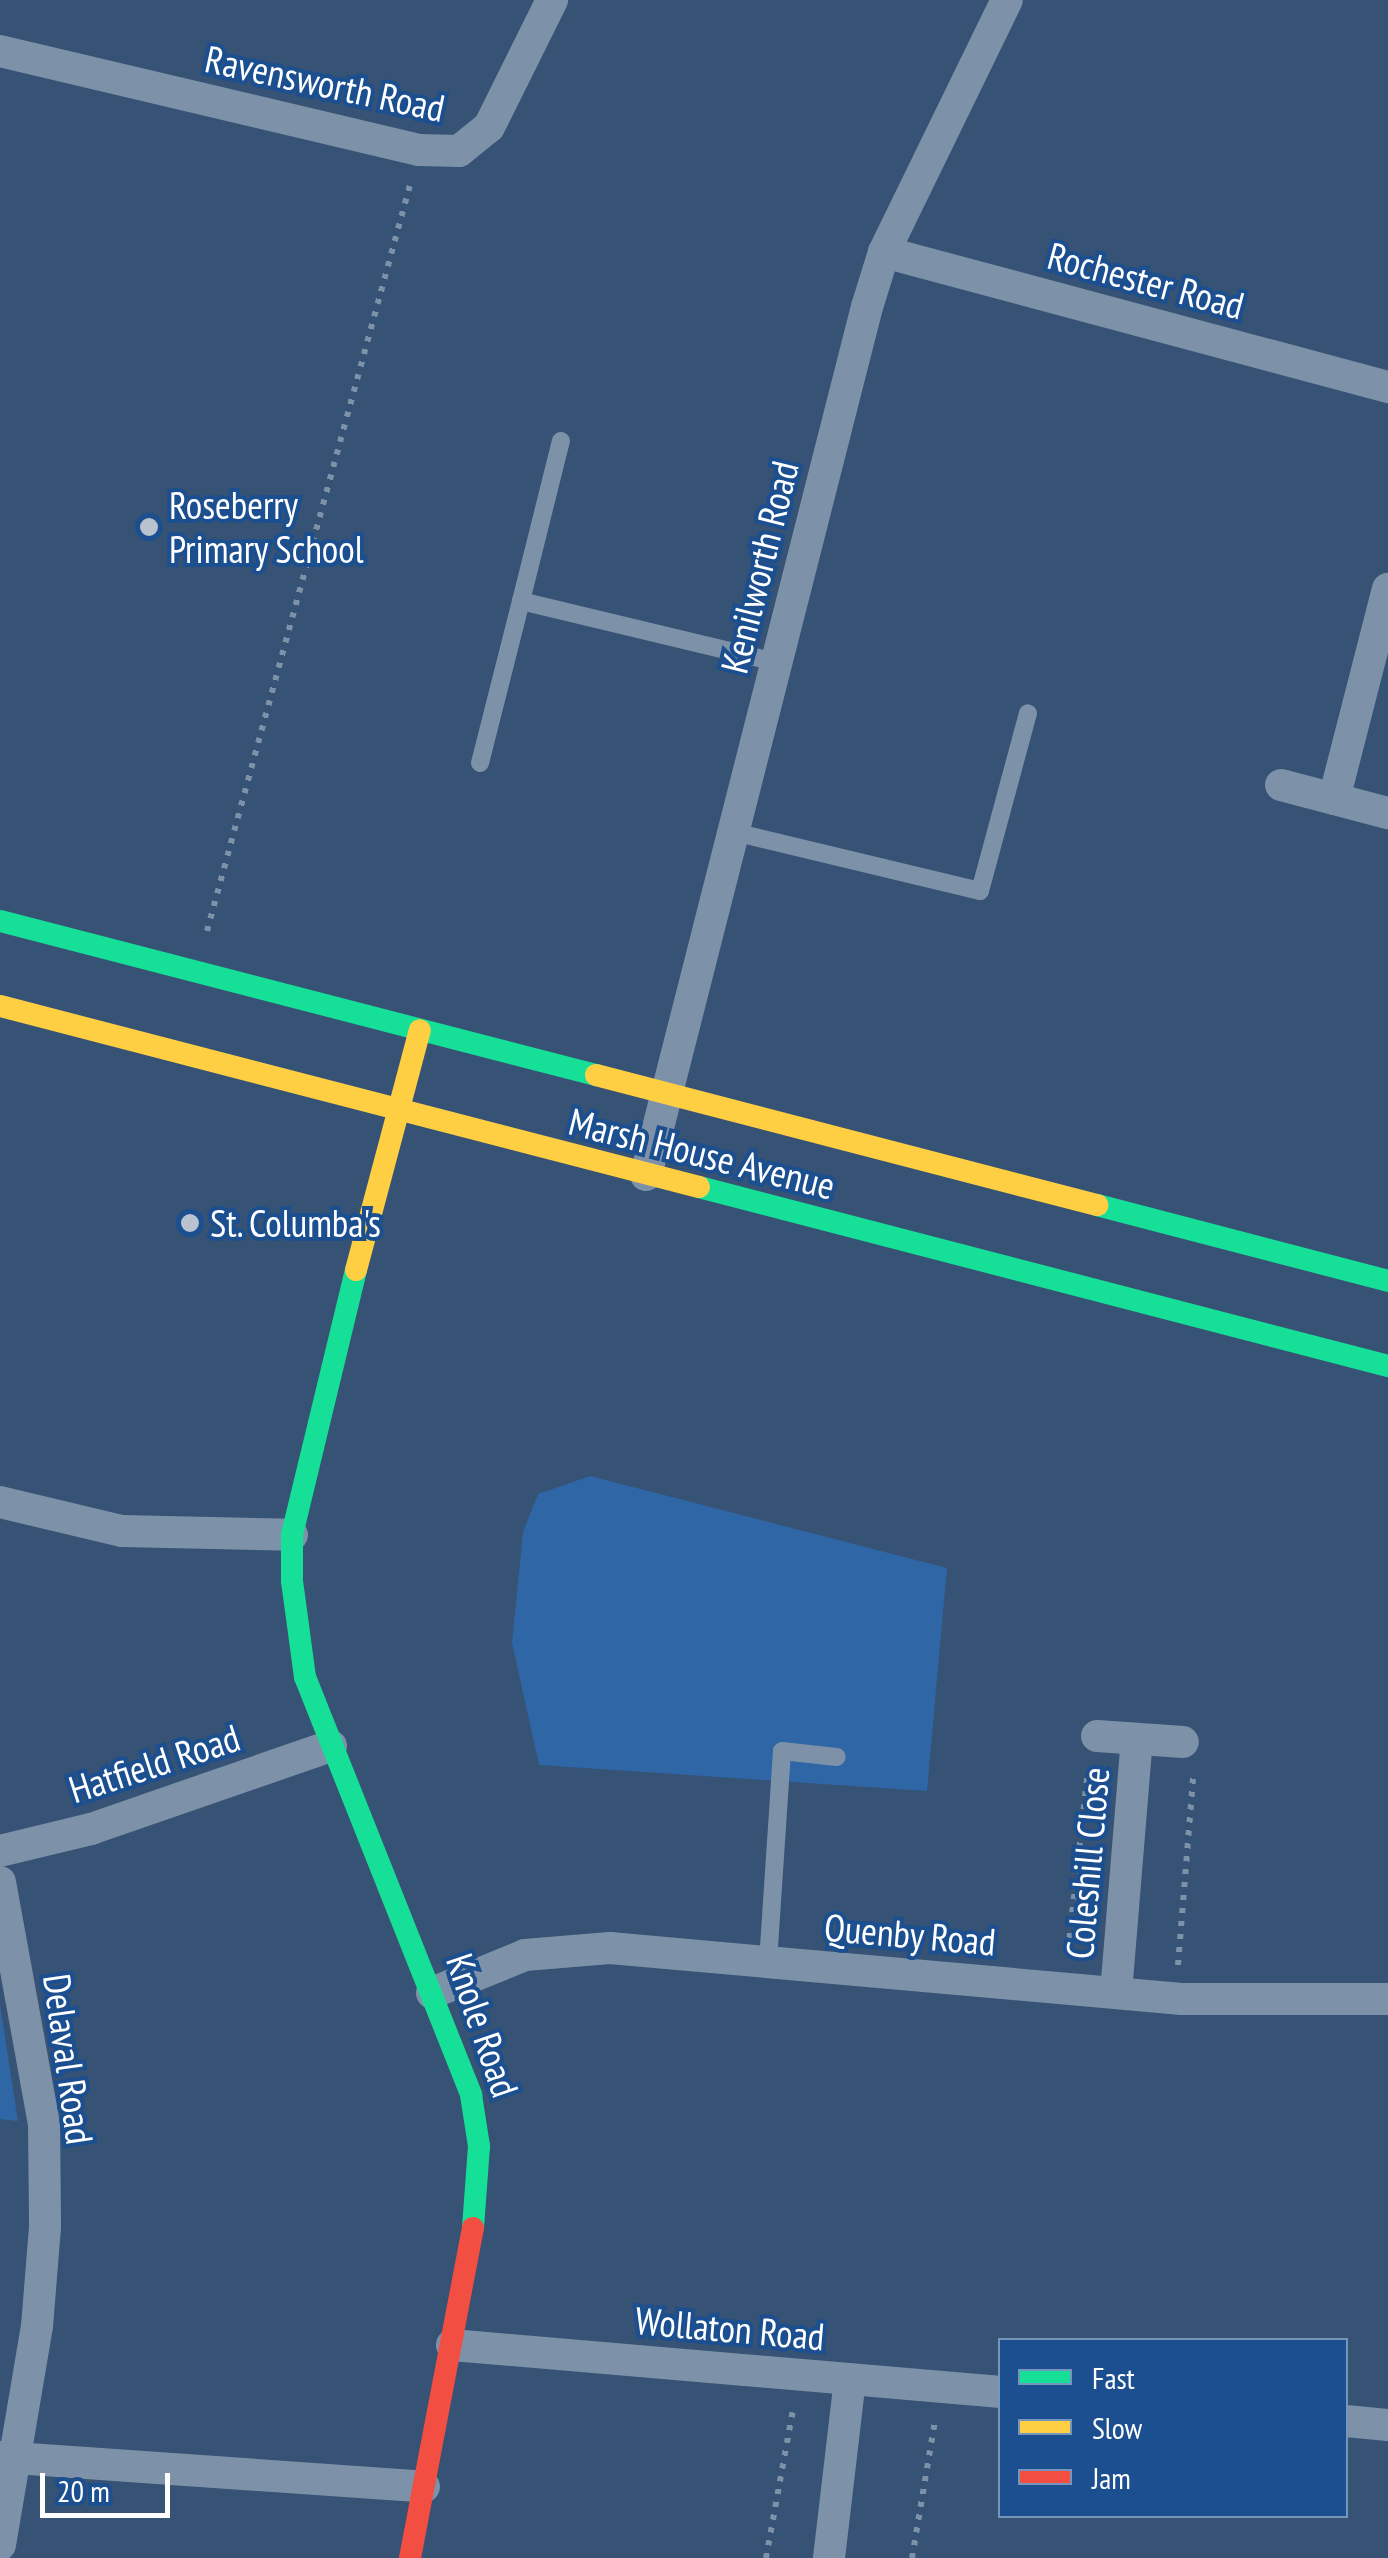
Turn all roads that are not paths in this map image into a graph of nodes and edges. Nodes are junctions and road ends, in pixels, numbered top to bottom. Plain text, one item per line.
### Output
1 (552, 0) edge
2 (1006, 0) edge
3 (0, 50) edge
4 (884, 252) junction
5 (1388, 387) edge
6 (561, 441) dead end
7 (1388, 589) edge
8 (521, 601) junction
9 (776, 662) junction
10 (1028, 713) dead end
11 (480, 763) dead end
12 (1281, 785) dead end
13 (1334, 799) junction
14 (1388, 814) edge
15 (734, 832) junction
16 (0, 921) edge
17 (0, 1006) edge
18 (420, 1030) junction
19 (667, 1095) junction
20 (398, 1111) junction
21 (646, 1174) junction
22 (1388, 1282) edge
23 (1388, 1366) edge
24 (0, 1502) edge
25 (292, 1535) junction
26 (1098, 1736) road end
27 (1137, 1739) junction
28 (1183, 1742) road end
29 (331, 1746) junction
30 (837, 1757) dead end
31 (0, 1851) edge
32 (0, 1882) edge
33 (768, 1962) junction
34 (432, 1992) junction
35 (1116, 1993) junction
36 (1388, 1999) edge
37 (452, 2345) junction
38 (850, 2379) junction
39 (998, 2392) edge
40 (1348, 2421) edge
41 (1388, 2424) edge
42 (9, 2457) edge
43 (424, 2487) junction
44 (0, 2545) edge
45 (410, 2558) edge
46 (829, 2558) edge

1 - 3 street, Ravensworth Road
2 - 4 street, Kenilworth Road
4 - 5 street, Rochester Road
4 - 9 street, Kenilworth Road
6 - 8 lane
7 - 13 street
8 - 9 lane
8 - 11 lane
9 - 15 street, Kenilworth Road
10 - 15 lane
12 - 13 street
13 - 14 street
15 - 19 street, Kenilworth Road
16 - 18 street, Marsh House Avenue
17 - 20 street, Marsh House Avenue
18 - 19 street, Marsh House Avenue
18 - 20 street, Knole Road
19 - 21 street, Kenilworth Road
19 - 22 street, Marsh House Avenue
20 - 21 street, Marsh House Avenue
20 - 25 street, Knole Road
21 - 23 street, Marsh House Avenue
24 - 25 street
25 - 29 street, Knole Road
26 - 27 street, Coleshill Close
27 - 28 street, Coleshill Close
27 - 35 street, Coleshill Close
29 - 31 street, Hatfield Road
29 - 34 street, Knole Road
30 - 33 lane
32 - 42 street, Delaval Road
33 - 34 street, Quenby Road
33 - 35 street, Quenby Road
34 - 37 street, Knole Road
35 - 36 street, Quenby Road
37 - 38 street, Wollaton Road
37 - 43 street, Knole Road
38 - 39 street, Wollaton Road
38 - 46 street
40 - 41 street
42 - 43 street
42 - 44 street, Delaval Road
43 - 45 street, Knole Road

